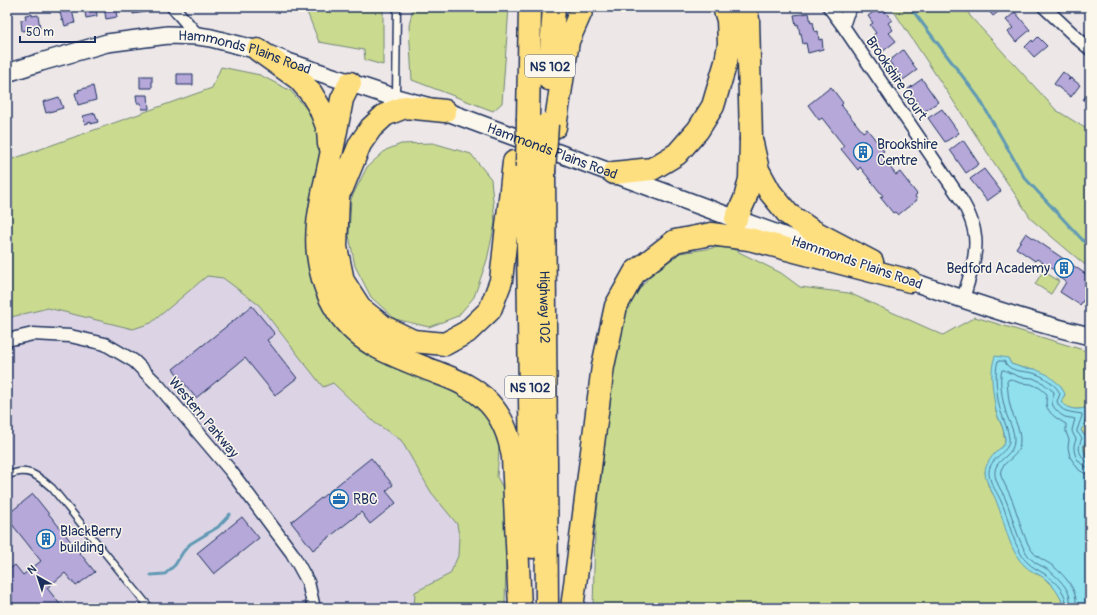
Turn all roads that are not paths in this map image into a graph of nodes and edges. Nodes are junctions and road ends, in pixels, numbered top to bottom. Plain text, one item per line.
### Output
1 (174, 7) edge
2 (397, 7) edge
3 (523, 7) edge
4 (530, 7) edge
5 (554, 7) edge
6 (583, 7) edge
7 (724, 7) edge
8 (744, 7) edge
9 (829, 7) edge
10 (851, 7) edge
11 (1044, 7) edge
12 (843, 26) junction
13 (198, 36) junction
14 (1090, 49) edge
15 (258, 50) junction
16 (7, 73) edge
17 (350, 83) junction
18 (396, 98) junction
19 (445, 111) junction
20 (536, 121) junction
21 (751, 139) junction
22 (330, 159) junction
23 (534, 169) junction
24 (614, 173) junction
25 (338, 198) junction
26 (736, 219) junction
27 (906, 279) junction
28 (963, 299) junction
29 (1090, 336) edge
30 (7, 340) edge
31 (7, 476) edge
32 (150, 608) edge
33 (314, 608) edge
34 (520, 608) edge
35 (532, 608) edge
36 (547, 608) edge
37 (572, 608) edge

1 - 13 street
2 - 18 lane
3 - 20 highway
4 - 20 highway, Highway 102 / NS 102
5 - 20 highway, Highway 102 / NS 102
6 - 20 highway
7 - 24 highway
8 - 21 highway
9 - 12 street, Brookshire Court
10 - 12 street
11 - 14 street
12 - 28 street, Brookshire Court
13 - 15 main road, Hammonds Plains Road
13 - 16 main road, Hammonds Plains Road
15 - 17 main road, Hammonds Plains Road
15 - 22 highway
17 - 18 main road, Hammonds Plains Road
17 - 22 highway
17 - 25 highway
18 - 19 main road, Hammonds Plains Road
19 - 24 main road, Hammonds Plains Road
19 - 25 highway
20 - 23 highway, Highway 102 / NS 102, bridge
20 - 23 highway
21 - 26 highway
21 - 27 highway
22 - 34 highway
23 - 25 highway
23 - 35 highway, Highway 102 / NS 102
23 - 36 highway, Highway 102 / NS 102
24 - 26 main road, Hammonds Plains Road
26 - 27 main road, Hammonds Plains Road
27 - 28 main road, Hammonds Plains Road
27 - 37 highway
28 - 29 main road, Hammonds Plains Road
30 - 33 street, Western Parkway
31 - 32 lane

